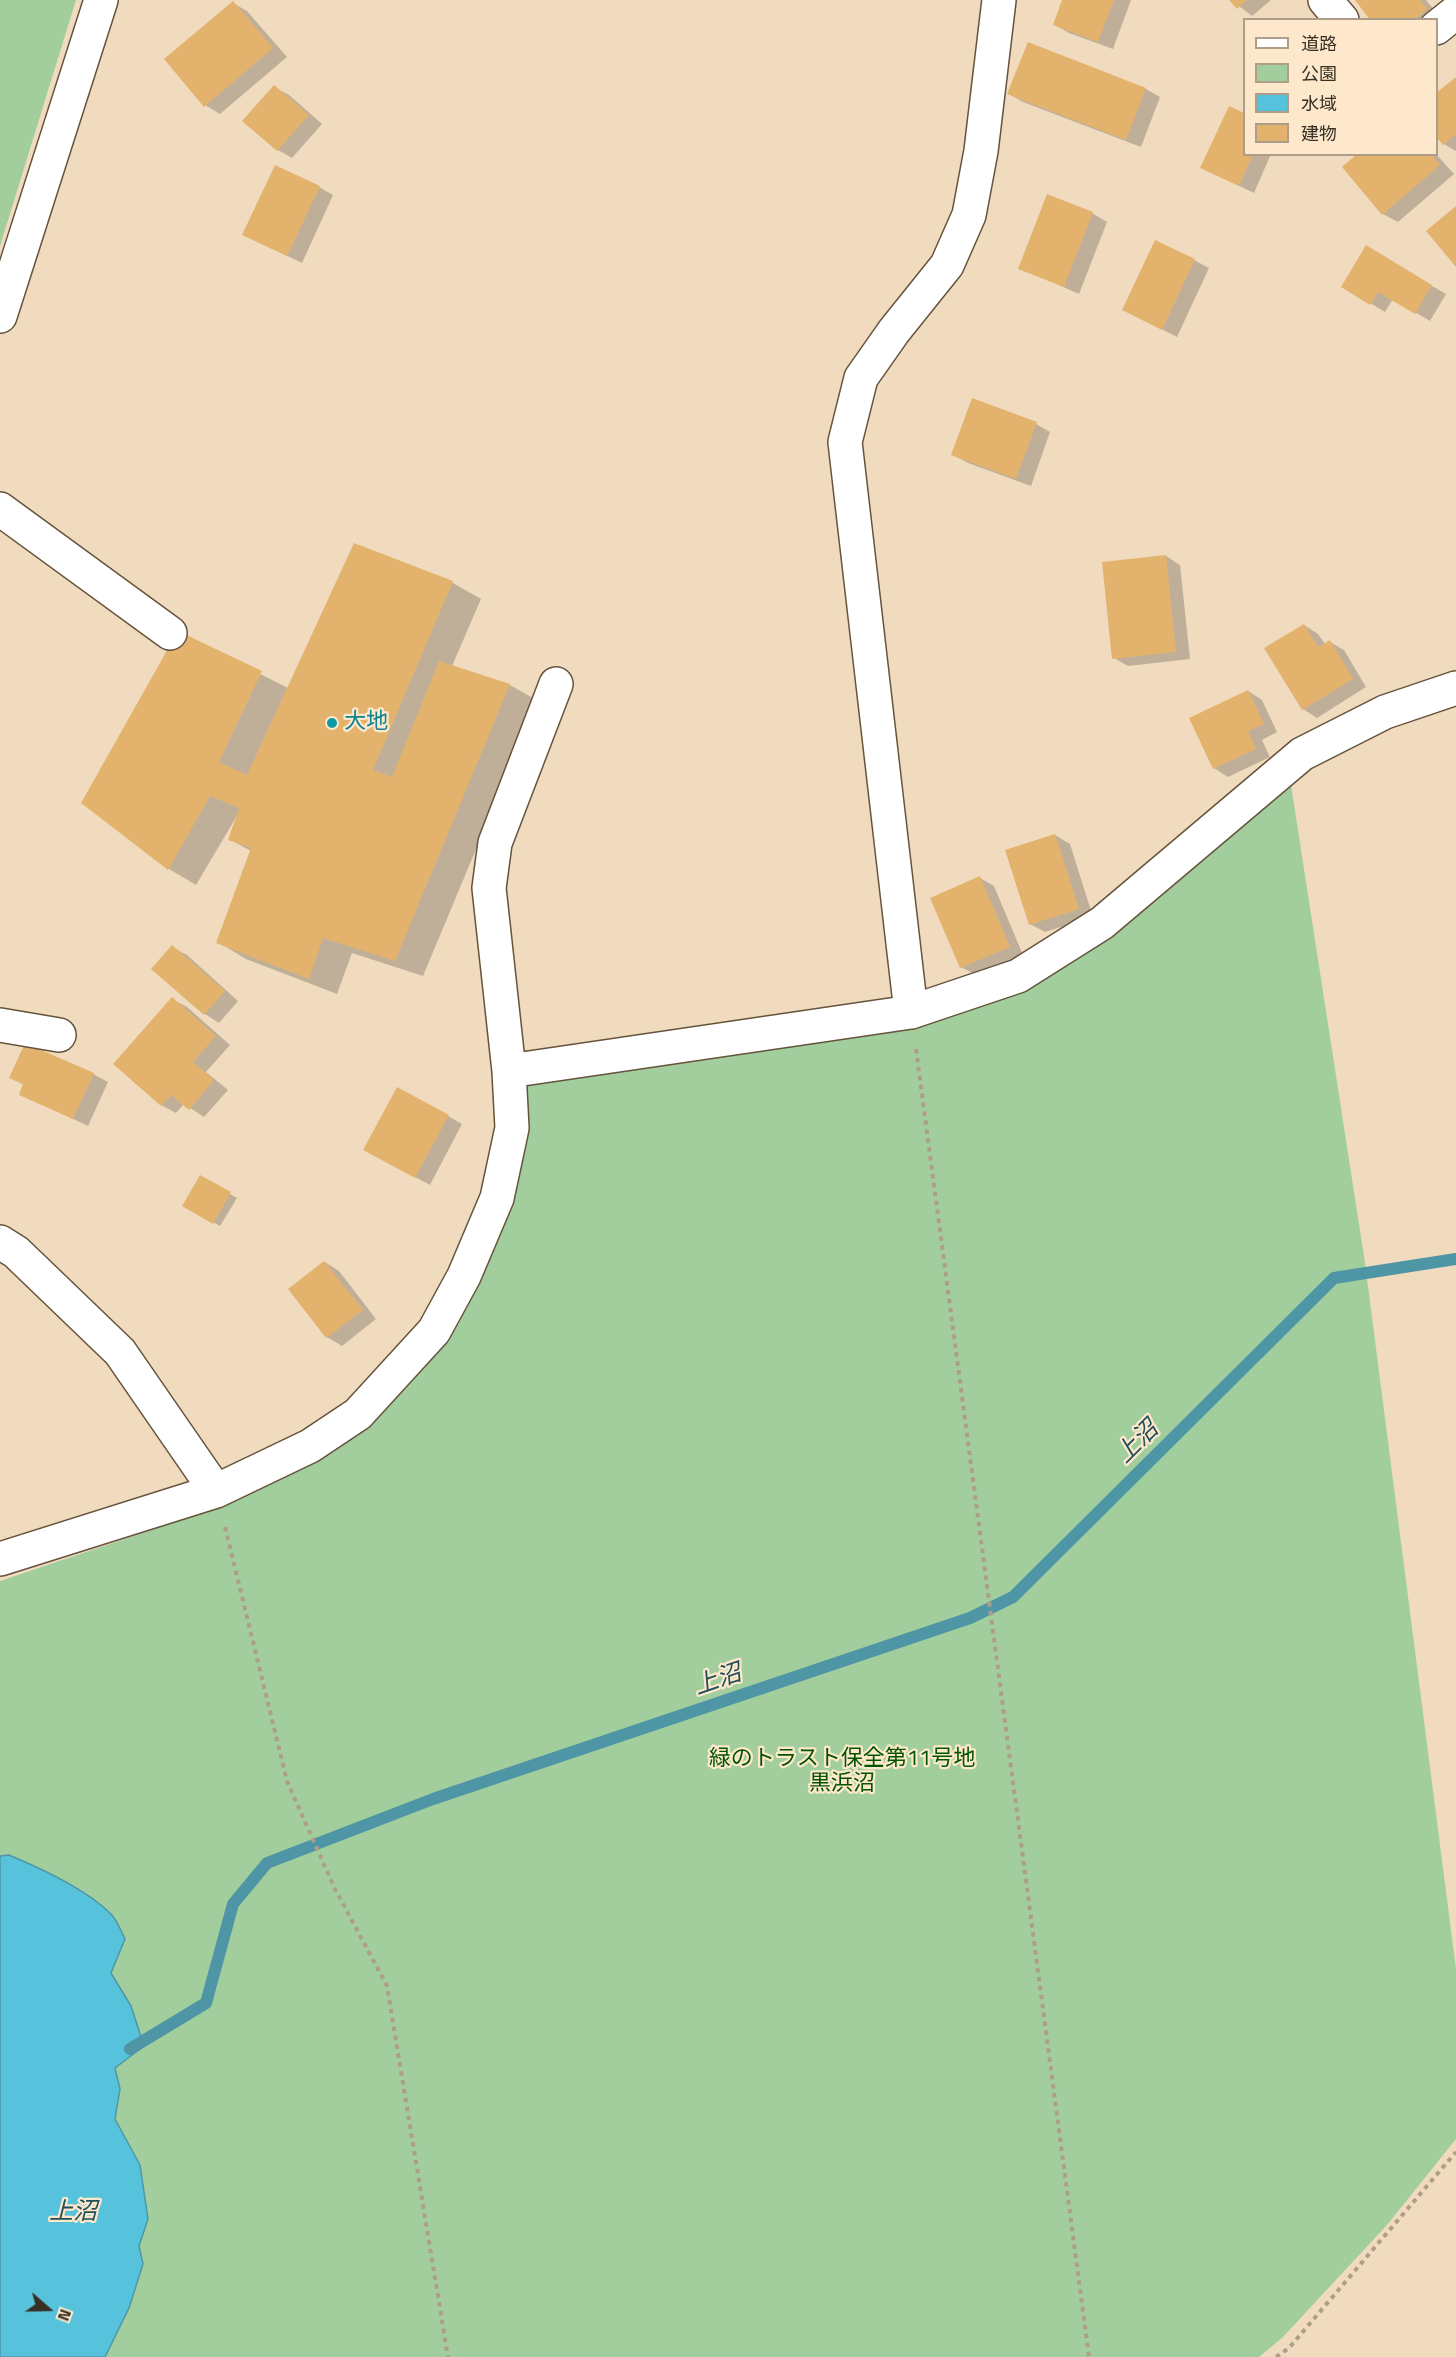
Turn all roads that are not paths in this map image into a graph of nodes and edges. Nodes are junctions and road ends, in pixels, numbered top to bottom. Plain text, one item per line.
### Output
1 (101, 0) edge
2 (999, 0) edge
3 (1325, 0) edge
4 (1456, 12) edge
5 (1340, 18) edge
6 (1438, 27) edge
7 (0, 316) edge
8 (0, 509) edge
9 (170, 633) dead end
10 (556, 684) dead end
11 (1456, 688) edge
12 (911, 1012) junction
13 (0, 1025) edge
14 (59, 1035) dead end
15 (508, 1071) junction
16 (0, 1242) edge
17 (216, 1491) junction
18 (0, 1559) edge

1 - 7 street
2 - 12 street
3 - 5 street
4 - 6 street
8 - 9 street
10 - 15 street
11 - 12 street
12 - 15 street
13 - 14 street
15 - 17 street
16 - 17 street
17 - 18 street

